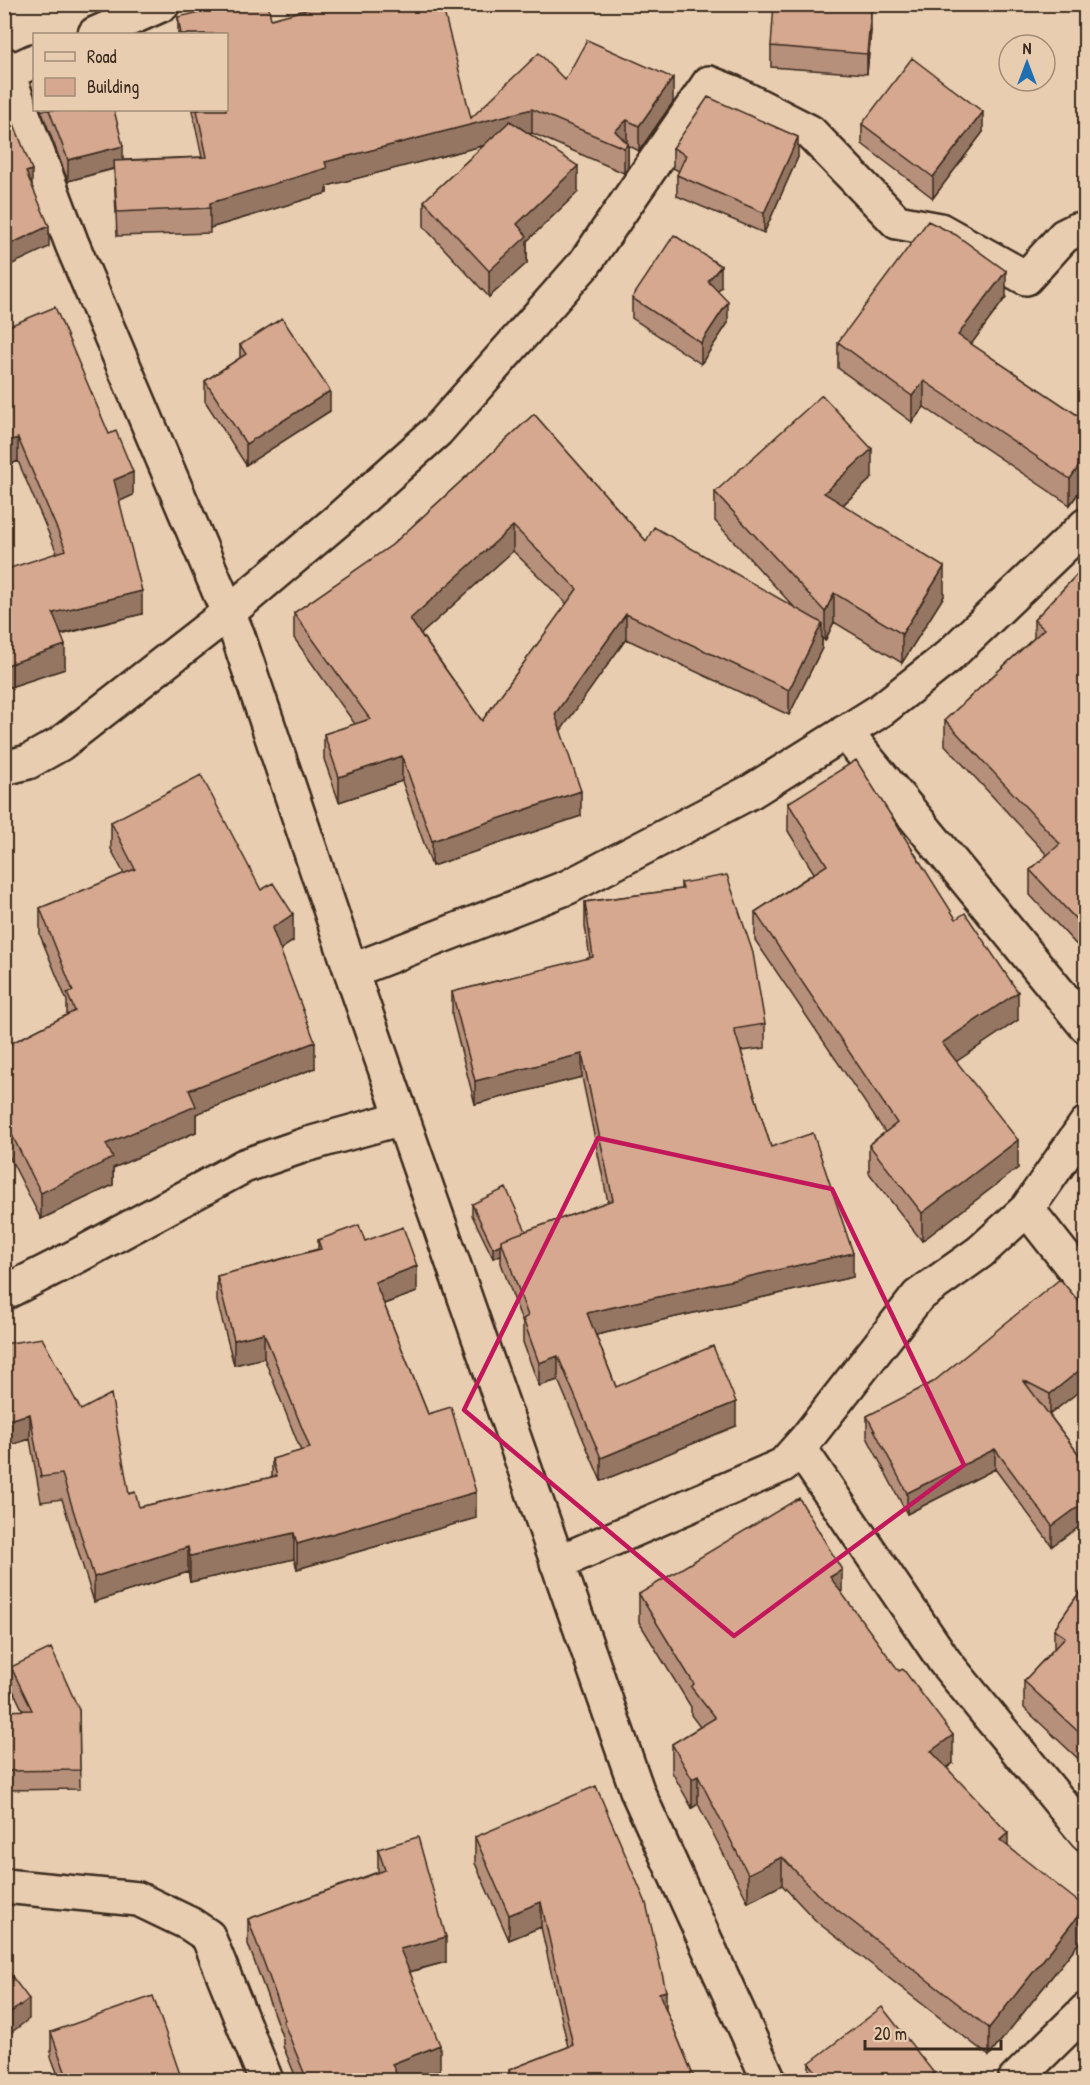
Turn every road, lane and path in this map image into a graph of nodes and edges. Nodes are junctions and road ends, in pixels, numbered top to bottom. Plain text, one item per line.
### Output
1 (163, 4) edge
2 (97, 33) edge
3 (13, 75) edge
4 (1086, 232) edge
5 (1086, 525) edge
6 (228, 613) junction
7 (845, 732) junction
8 (4, 768) edge
9 (351, 971) junction
10 (1086, 1026) edge
11 (402, 1118) junction
12 (1086, 1124) edge
13 (1027, 1209) junction
14 (1086, 1284) edge
15 (4, 1293) edge
16 (799, 1447) junction
17 (557, 1563) junction
18 (1086, 1834) edge
19 (4, 1886) edge
20 (1086, 2010) edge
21 (266, 2080) edge
22 (769, 2080) edge
23 (1015, 2080) edge

1 - 2 street
3 - 6 street
4 - 6 street
5 - 7 street
6 - 8 street
6 - 9 street
7 - 9 street
7 - 10 street
9 - 11 street
11 - 15 street
11 - 17 street
12 - 13 street
13 - 14 street
13 - 16 street
16 - 17 street
16 - 18 street
17 - 22 street
19 - 21 street
20 - 23 street

